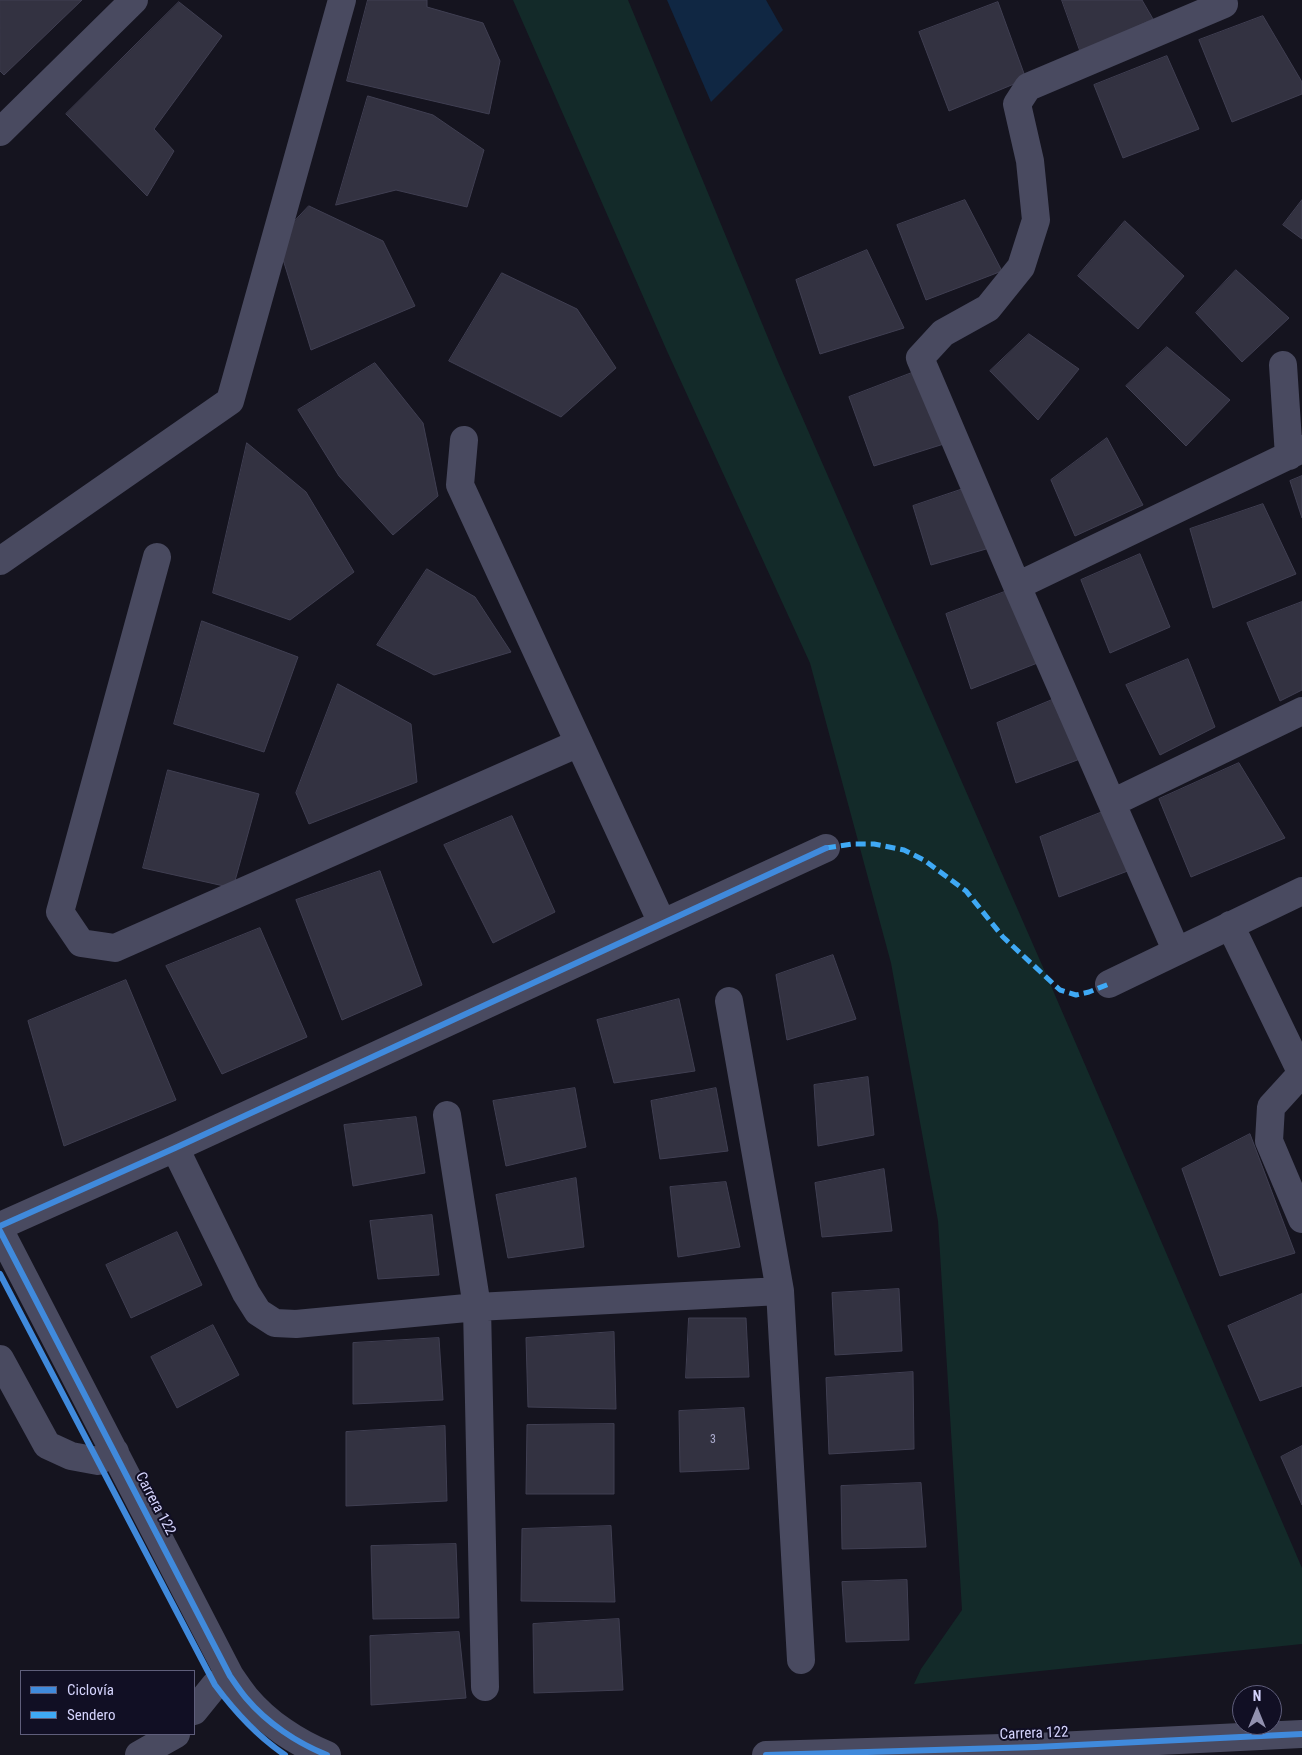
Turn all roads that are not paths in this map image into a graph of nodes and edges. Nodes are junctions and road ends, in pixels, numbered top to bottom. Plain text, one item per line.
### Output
1 (134, 0) edge
2 (342, 0) edge
3 (1224, 4) dead end
4 (0, 132) edge
5 (1283, 365) dead end
6 (464, 440) dead end
7 (1295, 452) edge
8 (157, 557) dead end
9 (0, 561) edge
10 (1017, 586) junction
11 (1302, 711) edge
12 (579, 743) junction
13 (1112, 803) junction
14 (826, 848) dead end
15 (1302, 892) edge
16 (662, 923) junction
17 (1230, 925) junction
18 (1176, 950) junction
19 (1109, 984) dead end
20 (729, 1001) dead end
21 (1302, 1074) edge
22 (447, 1115) dead end
23 (175, 1148) junction
24 (1302, 1219) edge
25 (0, 1226) edge
26 (0, 1231) edge
27 (780, 1291) junction
28 (477, 1307) junction
29 (0, 1359) edge
30 (115, 1452) junction
31 (801, 1660) dead end
32 (230, 1676) junction
33 (485, 1687) dead end
34 (195, 1709) edge
35 (1302, 1734) edge
36 (174, 1735) edge
37 (1036, 1751) edge
38 (986, 1752) edge
39 (139, 1755) edge
40 (327, 1755) edge
41 (766, 1755) edge

1 - 4 street
2 - 9 street
3 - 10 street
5 - 7 street
6 - 12 street
7 - 10 street
8 - 12 street
10 - 13 street
11 - 13 street
12 - 16 street
13 - 18 street
14 - 16 street
15 - 17 street
16 - 23 street
17 - 18 street
17 - 21 street
18 - 19 street
20 - 27 street
21 - 24 street
22 - 28 street
23 - 25 street
23 - 28 street
26 - 30 street, Carrera 122
27 - 28 street
27 - 31 street
28 - 33 street
29 - 30 street
30 - 32 street, Carrera 122
32 - 34 street
32 - 40 street, Carrera 122
35 - 37 street, Carrera 122
36 - 39 street
37 - 38 street, Carrera 122
38 - 41 street, Carrera 122

